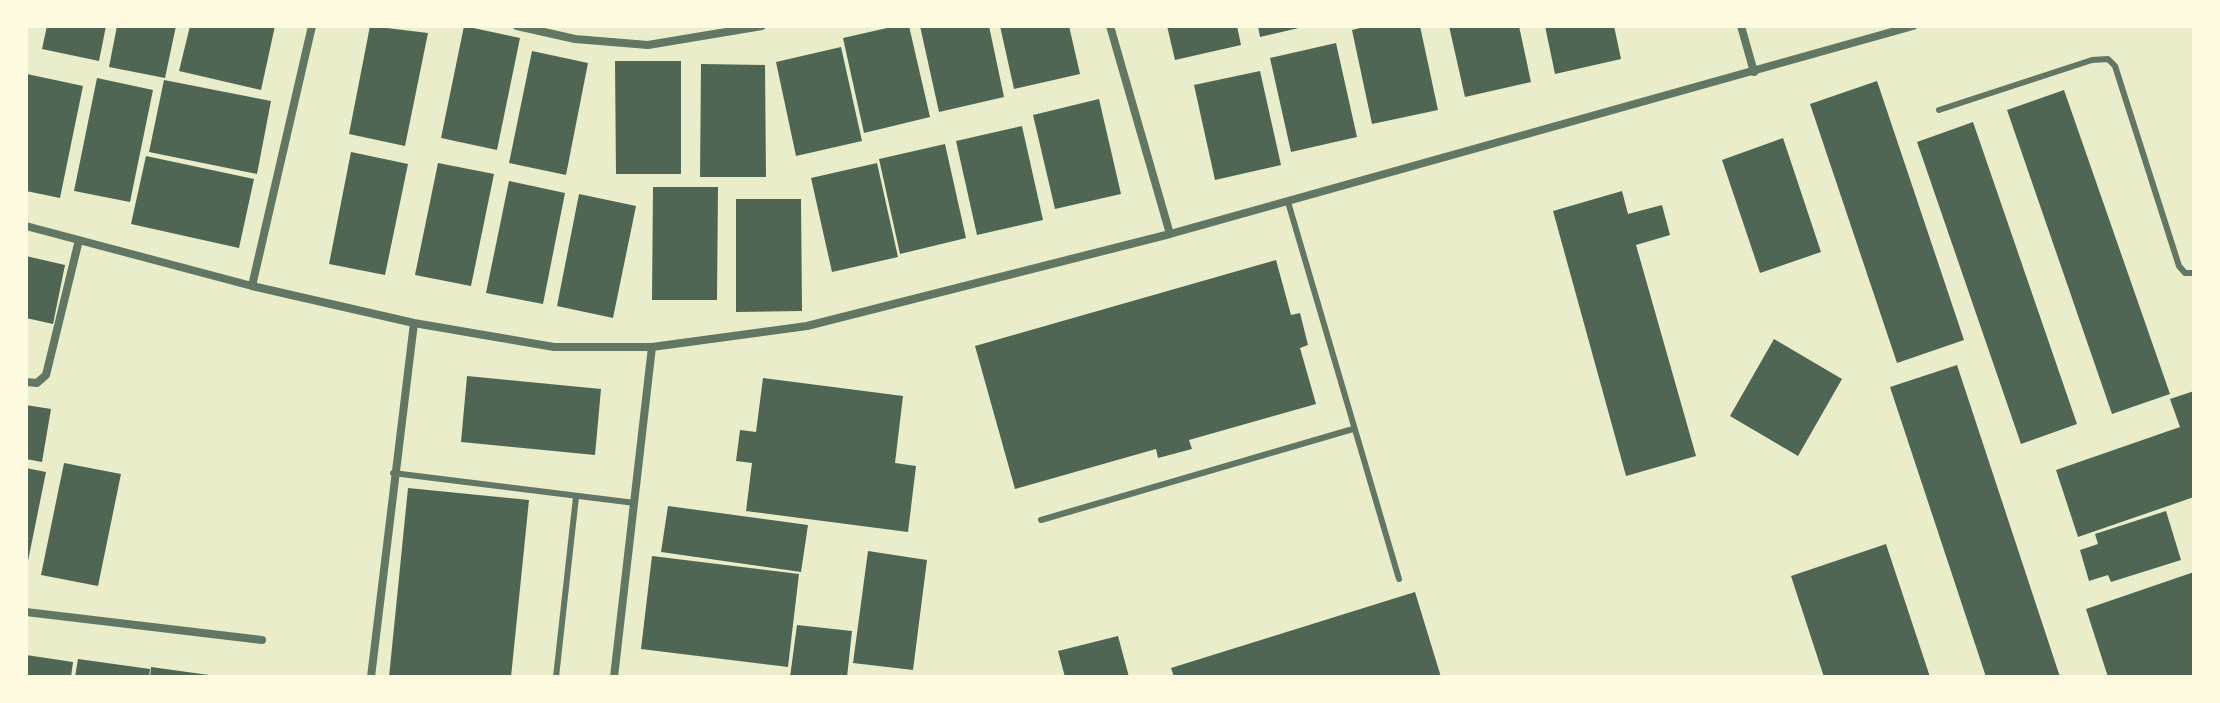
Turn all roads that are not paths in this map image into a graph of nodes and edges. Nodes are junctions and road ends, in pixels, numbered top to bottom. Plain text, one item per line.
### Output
1 (312, 26) edge
2 (517, 26) edge
3 (762, 26) edge
4 (1110, 26) edge
5 (1741, 26) edge
6 (1913, 26) edge
7 (1754, 72) junction
8 (1939, 110) dead end
9 (1288, 202) junction
10 (26, 226) edge
11 (1170, 234) junction
12 (79, 240) junction
13 (2194, 273) edge
14 (252, 286) junction
15 (414, 323) junction
16 (652, 347) junction
17 (26, 382) edge
18 (1353, 429) junction
19 (393, 473) junction
20 (576, 497) junction
21 (635, 503) junction
22 (1041, 520) dead end
23 (1399, 579) dead end
24 (26, 612) edge
25 (262, 640) dead end
26 (371, 677) edge
27 (556, 677) edge
28 (614, 677) edge

1 - 14 street
2 - 3 street
4 - 11 street
5 - 7 street
6 - 7 street
7 - 9 street
8 - 13 lane
9 - 11 street
9 - 18 lane
10 - 12 street
11 - 16 street
12 - 14 street
12 - 17 street
14 - 15 street
15 - 16 street
15 - 19 street
16 - 21 street
18 - 22 lane
18 - 23 lane
19 - 20 lane
19 - 26 street
20 - 21 lane
20 - 27 lane
21 - 28 street
24 - 25 street

